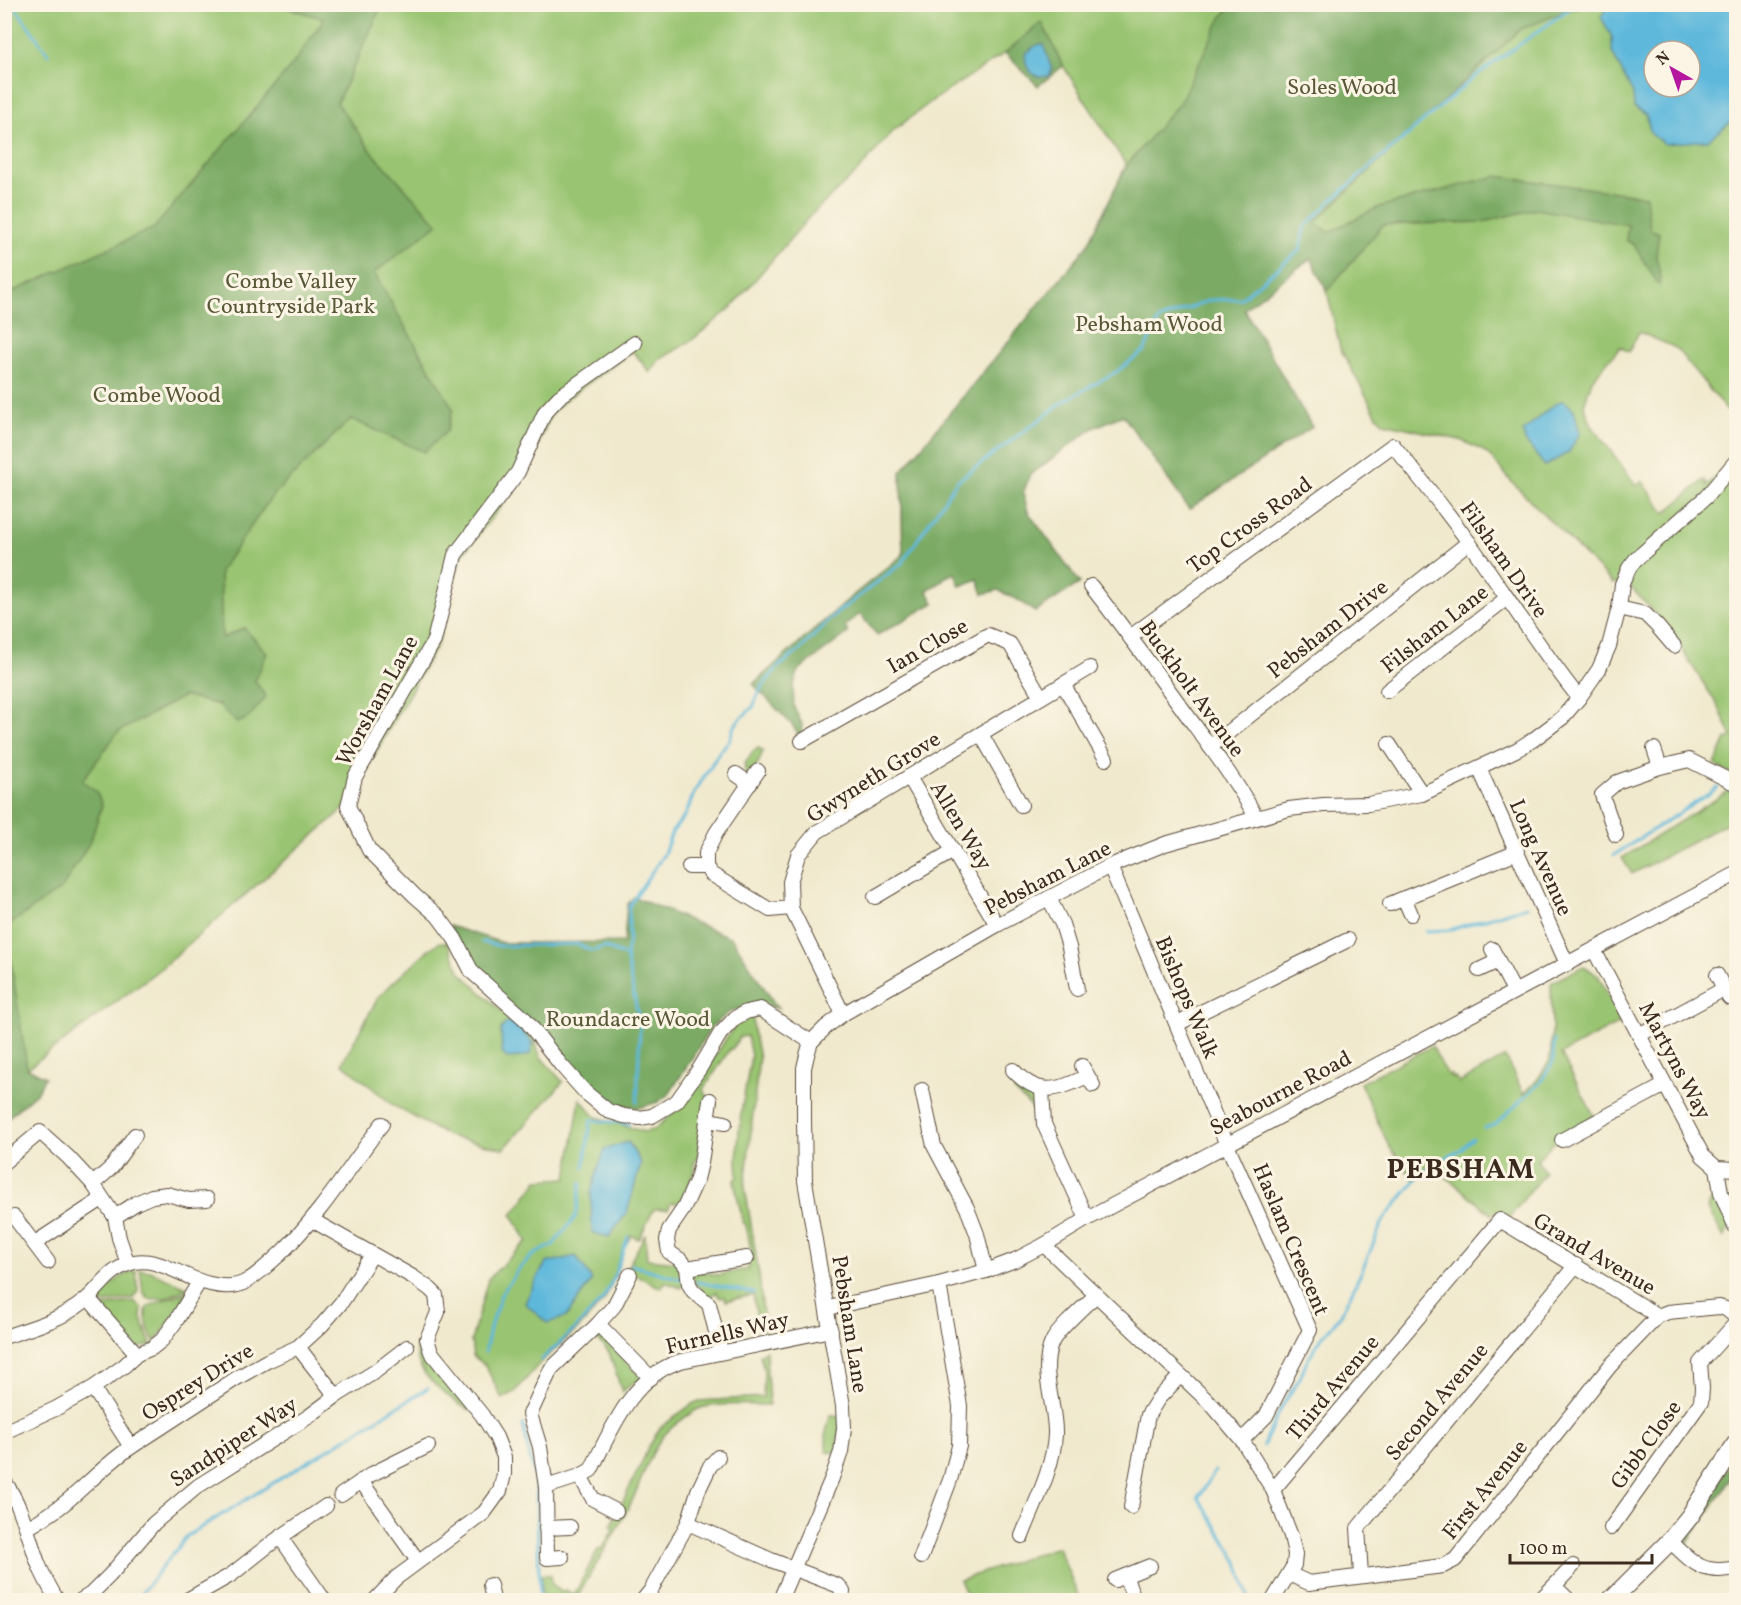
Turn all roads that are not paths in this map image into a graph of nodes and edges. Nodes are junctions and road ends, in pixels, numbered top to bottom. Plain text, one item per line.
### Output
1 (635, 343) dead end
2 (1393, 445) joint
3 (1737, 461) edge
4 (1469, 542) junction
5 (1091, 586) dead end
6 (1507, 598) junction
7 (1619, 608) junction
8 (1130, 637) junction
9 (1666, 642) dead end
10 (1090, 668) dead end
11 (1063, 684) junction
12 (1387, 691) dead end
13 (1041, 697) junction
14 (1579, 698) junction
15 (807, 732) dead end
16 (981, 734) junction
17 (1389, 744) dead end
18 (1210, 747) junction
19 (1654, 749) dead end
20 (1097, 753) dead end
21 (1660, 767) junction
22 (1479, 768) junction
23 (758, 771) dead end
24 (736, 774) dead end
25 (909, 777) junction
26 (750, 783) junction
27 (1737, 784) edge
28 (1422, 794) junction
29 (1022, 797) dead end
30 (1256, 818) junction
31 (1616, 835) dead end
32 (953, 851) junction
33 (1517, 852) junction
34 (1110, 866) junction
35 (689, 867) dead end
36 (706, 867) junction
37 (1737, 874) edge
38 (880, 891) dead end
39 (1049, 898) junction
40 (1404, 898) junction
41 (1390, 904) dead end
42 (791, 908) junction
43 (1411, 914) dead end
44 (997, 925) junction
45 (1342, 939) dead end
46 (1594, 950) junction
47 (1567, 964) junction
48 (1479, 970) dead end
49 (1717, 975) dead end
50 (1078, 988) dead end
51 (1514, 991) junction
52 (843, 1014) junction
53 (1177, 1024) junction
54 (1639, 1035) junction
55 (812, 1042) junction
56 (1087, 1076) dead end
57 (1665, 1085) junction
58 (1010, 1088) dead end
59 (923, 1090) dead end
60 (1042, 1090) junction
61 (710, 1100) dead end
62 (707, 1120) junction
63 (725, 1123) dead end
64 (382, 1124) dead end
65 (135, 1135) dead end
66 (1571, 1139) dead end
67 (1227, 1144) junction
68 (4, 1162) edge
69 (1717, 1168) junction
70 (1737, 1169) edge
71 (93, 1184) junction
72 (102, 1199) junction
73 (207, 1199) dead end
74 (115, 1217) junction
75 (14, 1218) dead end
76 (1087, 1219) junction
77 (312, 1220) junction
78 (1500, 1220) joint
79 (1734, 1230) edge
80 (35, 1243) junction
81 (1044, 1245) junction
82 (372, 1255) junction
83 (747, 1258) dead end
84 (48, 1263) dead end
85 (128, 1264) junction
86 (1576, 1265) junction
87 (687, 1268) junction
88 (986, 1271) junction
89 (630, 1275) dead end
90 (199, 1282) junction
91 (939, 1284) junction
92 (1096, 1295) junction
93 (88, 1298) junction
94 (828, 1308) junction
95 (1658, 1316) junction
96 (1737, 1317) edge
97 (1737, 1323) edge
98 (598, 1324) junction
99 (831, 1330) junction
100 (4, 1337) edge
101 (298, 1347) junction
102 (407, 1347) dead end
103 (721, 1352) junction
104 (137, 1354) junction
105 (1180, 1376) junction
106 (651, 1378) junction
107 (93, 1388) junction
108 (336, 1396) junction
109 (4, 1432) edge
110 (1242, 1440) junction
111 (1737, 1444) edge
112 (428, 1446) dead end
113 (131, 1447) junction
114 (709, 1461) dead end
115 (580, 1476) junction
116 (4, 1481) edge
117 (361, 1481) junction
118 (546, 1487) junction
119 (1273, 1490) junction
120 (340, 1495) dead end
121 (1129, 1500) dead end
122 (326, 1506) dead end
123 (616, 1511) dead end
124 (688, 1523) junction
125 (27, 1527) junction
126 (570, 1527) dead end
127 (1611, 1527) dead end
128 (546, 1528) junction
129 (1028, 1528) dead end
130 (280, 1537) junction
131 (1670, 1541) junction
132 (562, 1557) dead end
133 (921, 1557) dead end
134 (418, 1561) junction
135 (1150, 1566) dead end
136 (1573, 1566) dead end
137 (1737, 1568) edge
138 (794, 1569) junction
139 (1289, 1574) junction
140 (1361, 1575) junction
141 (490, 1585) dead end
142 (1554, 1586) junction
143 (57, 1600) edge
144 (81, 1600) edge
145 (187, 1600) edge
146 (324, 1600) edge
147 (375, 1600) edge
148 (493, 1600) edge
149 (643, 1600) edge
150 (780, 1600) edge
151 (840, 1600) edge
152 (1135, 1600) edge
153 (1273, 1600) edge
154 (1540, 1600) edge
155 (1569, 1600) edge
156 (1611, 1600) edge

1 - 55 street, Worsham Lane
2 - 4 street, Filsham Drive
2 - 8 street, Top Cross Road
3 - 7 street, Pebsham Lane
4 - 6 street, Filsham Drive
4 - 18 street, Pebsham Drive
5 - 8 street, Buckholt Avenue
6 - 12 street, Filsham Lane
6 - 14 street, Filsham Drive
7 - 9 street
7 - 14 street, Pebsham Lane
8 - 18 street, Buckholt Avenue
10 - 11 street, Gwyneth Grove
11 - 13 street, Gwyneth Grove
11 - 20 street
13 - 15 street, Ian Close
13 - 16 street, Gwyneth Grove
14 - 22 street, Pebsham Lane
16 - 25 street, Gwyneth Grove
16 - 29 street
17 - 28 street
18 - 30 street, Buckholt Avenue
19 - 21 street
21 - 27 street
21 - 31 street
22 - 28 street, Pebsham Lane
22 - 33 street, Long Avenue
23 - 26 street
24 - 26 street
25 - 32 street, Allen Way
25 - 42 street, Gwyneth Grove
26 - 36 street
28 - 30 street, Pebsham Lane
30 - 34 street, Pebsham Lane
32 - 38 street
32 - 44 street, Allen Way
33 - 40 street
33 - 47 street, Long Avenue
34 - 39 street, Pebsham Lane
34 - 53 street, Bishops Walk
35 - 36 street
36 - 42 street
37 - 46 street, Seabourne Road
39 - 44 street, Pebsham Lane
39 - 50 street
40 - 41 street
40 - 43 street
42 - 52 street, Gwyneth Grove
44 - 52 street, Pebsham Lane
45 - 53 street
46 - 47 street, Seabourne Road
46 - 54 street, Martyns Way
47 - 51 street, Seabourne Road
48 - 51 street
49 - 54 street
51 - 67 street, Seabourne Road
52 - 55 street, Pebsham Lane
53 - 67 street, Bishops Walk
54 - 57 street, Martyns Way
55 - 94 street, Pebsham Lane
56 - 60 street
57 - 66 street
57 - 69 street, Martyns Way
58 - 60 street
59 - 88 street
60 - 76 street
61 - 62 street
62 - 63 street
62 - 87 street
64 - 77 street
65 - 71 street
67 - 76 street, Seabourne Road
67 - 110 street, Haslam Crescent
68 - 71 street
69 - 70 street
69 - 79 street
71 - 72 street
72 - 74 street
72 - 80 street
73 - 74 street
74 - 85 street
75 - 80 street
76 - 81 street, Seabourne Road
77 - 82 street
77 - 90 street
78 - 86 street, Grand Avenue
78 - 119 street, Third Avenue
80 - 84 street
81 - 88 street, Seabourne Road
81 - 92 street
82 - 101 street, Osprey Drive
82 - 134 street
83 - 87 street
85 - 90 street
85 - 93 street
86 - 95 street, Grand Avenue
86 - 140 street, Second Avenue
87 - 103 street
88 - 91 street, Seabourne Road
89 - 98 street
90 - 104 street
91 - 94 street, Seabourne Road
91 - 133 street
92 - 105 street
92 - 129 street
93 - 100 street
93 - 104 street
94 - 99 street, Pebsham Lane
95 - 96 street, Grand Avenue
95 - 140 street, First Avenue
97 - 127 street, Gibb Close
98 - 106 street
98 - 118 street
99 - 103 street, Furnells Way
99 - 138 street, Pebsham Lane
101 - 108 street
101 - 113 street, Osprey Drive
102 - 108 street, Sandpiper Way
103 - 106 street, Furnells Way
104 - 107 street
105 - 110 street
105 - 121 street
106 - 115 street, Furnells Way
107 - 109 street
107 - 113 street
108 - 144 street, Sandpiper Way
110 - 119 street
111 - 131 main road
112 - 117 street
113 - 125 street, Osprey Drive
114 - 124 street
115 - 118 street
115 - 123 street
116 - 125 street
117 - 120 street
117 - 134 street
118 - 128 street
119 - 139 street
122 - 130 street
124 - 138 street
124 - 149 street
125 - 143 street
126 - 128 street
128 - 132 street
130 - 145 street
130 - 146 street
131 - 137 street
131 - 156 main road
134 - 147 street
135 - 152 street
136 - 142 street
138 - 150 street, Pebsham Lane
138 - 151 street
139 - 140 street, First Avenue
139 - 153 street
141 - 148 street
142 - 154 street
142 - 155 street

